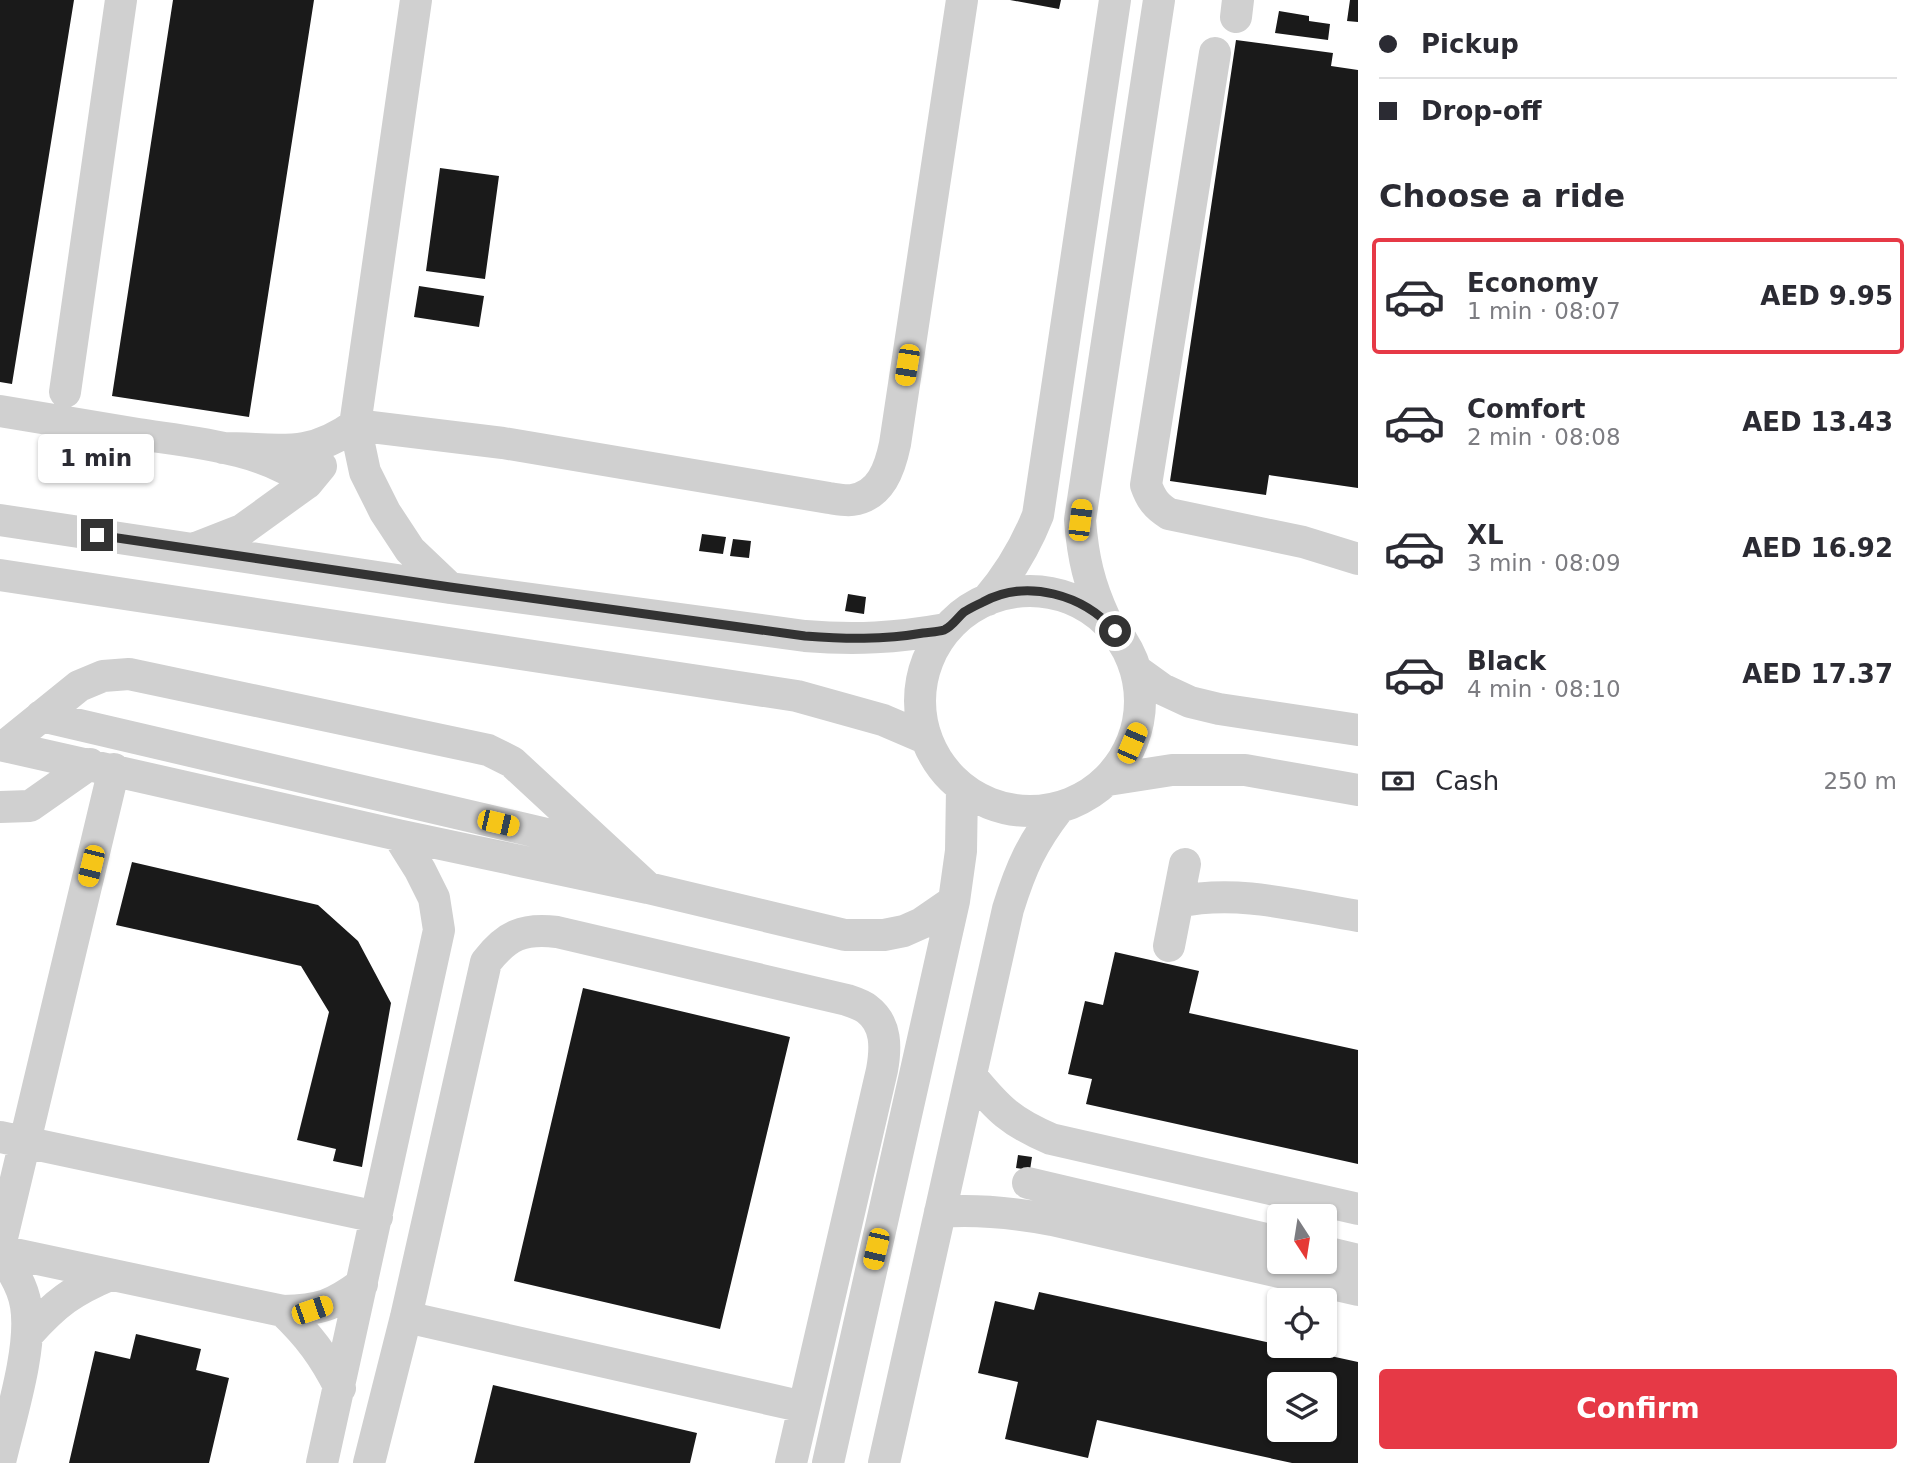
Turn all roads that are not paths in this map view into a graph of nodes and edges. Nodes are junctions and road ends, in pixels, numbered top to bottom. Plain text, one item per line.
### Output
1 (121, 0) edge
2 (416, 0) edge
3 (962, 0) edge
4 (1115, 0) edge
5 (1159, 0) edge
6 (1215, 53) dead end
7 (65, 392) dead end
8 (0, 411) edge
9 (355, 425) junction
10 (223, 448) junction
11 (307, 483) junction
12 (0, 520) edge
13 (194, 549) junction
14 (1358, 559) edge
15 (0, 575) edge
16 (450, 587) junction
17 (987, 600) junction
18 (1105, 619) junction
19 (946, 629) junction
20 (1137, 671) junction
21 (41, 716) junction
22 (1358, 730) edge
23 (925, 738) junction
24 (3, 745) edge
25 (102, 767) junction
26 (1108, 780) junction
27 (962, 789) junction
28 (1358, 790) edge
29 (0, 807) edge
30 (1059, 808) junction
31 (398, 835) junction
32 (604, 848) junction
33 (1185, 864) dead end
34 (648, 888) junction
35 (954, 901) junction
36 (1178, 902) junction
37 (1358, 916) edge
38 (1169, 946) dead end
39 (971, 1076) junction
40 (13, 1139) edge
41 (1051, 1139) junction
42 (1028, 1183) junction
43 (1358, 1209) edge
44 (940, 1212) junction
45 (1010, 1212) junction
46 (377, 1217) junction
47 (1267, 1239) edge
48 (0, 1245) edge
49 (0, 1252) edge
50 (1337, 1255) edge
51 (1358, 1260) edge
52 (110, 1275) junction
53 (362, 1284) junction
54 (1358, 1290) edge
55 (283, 1311) junction
56 (406, 1317) junction
57 (28, 1334) junction
58 (340, 1388) junction
59 (804, 1407) junction
60 (887, 1449) edge
61 (0, 1462) edge
62 (322, 1463) edge
63 (369, 1463) edge
64 (791, 1463) edge
65 (828, 1463) edge
66 (908, 1463) edge

1 - 7 street
2 - 9 street
3 - 9 street
4 - 17 street
5 - 18 street
6 - 14 street
8 - 10 street
9 - 10 street
9 - 11 street
9 - 16 street
10 - 11 street
11 - 13 street
12 - 13 street
13 - 16 street
15 - 23 street
16 - 19 street
17 - 18 street
17 - 19 street
18 - 20 street
19 - 23 street
20 - 22 street
20 - 26 street
21 - 24 street
21 - 32 street
21 - 32 street
23 - 27 street
24 - 25 street
25 - 29 street
25 - 31 street
25 - 40 street
26 - 28 street
26 - 30 street
27 - 30 street
27 - 35 street
30 - 39 street
31 - 34 street
31 - 46 street
32 - 34 street
33 - 36 street
34 - 35 street
35 - 65 street
36 - 37 street
36 - 38 street
39 - 41 street
39 - 44 street
40 - 46 street
40 - 48 street
41 - 42 street
41 - 43 street
42 - 45 street
42 - 47 street
44 - 45 street
44 - 60 street
45 - 54 street
46 - 53 street
49 - 52 street
49 - 57 street
50 - 51 street
52 - 55 street
52 - 57 street
53 - 55 street
53 - 58 street
55 - 58 street
56 - 59 street
56 - 59 street
56 - 63 street
57 - 61 street
58 - 62 street
59 - 64 street
60 - 66 street

